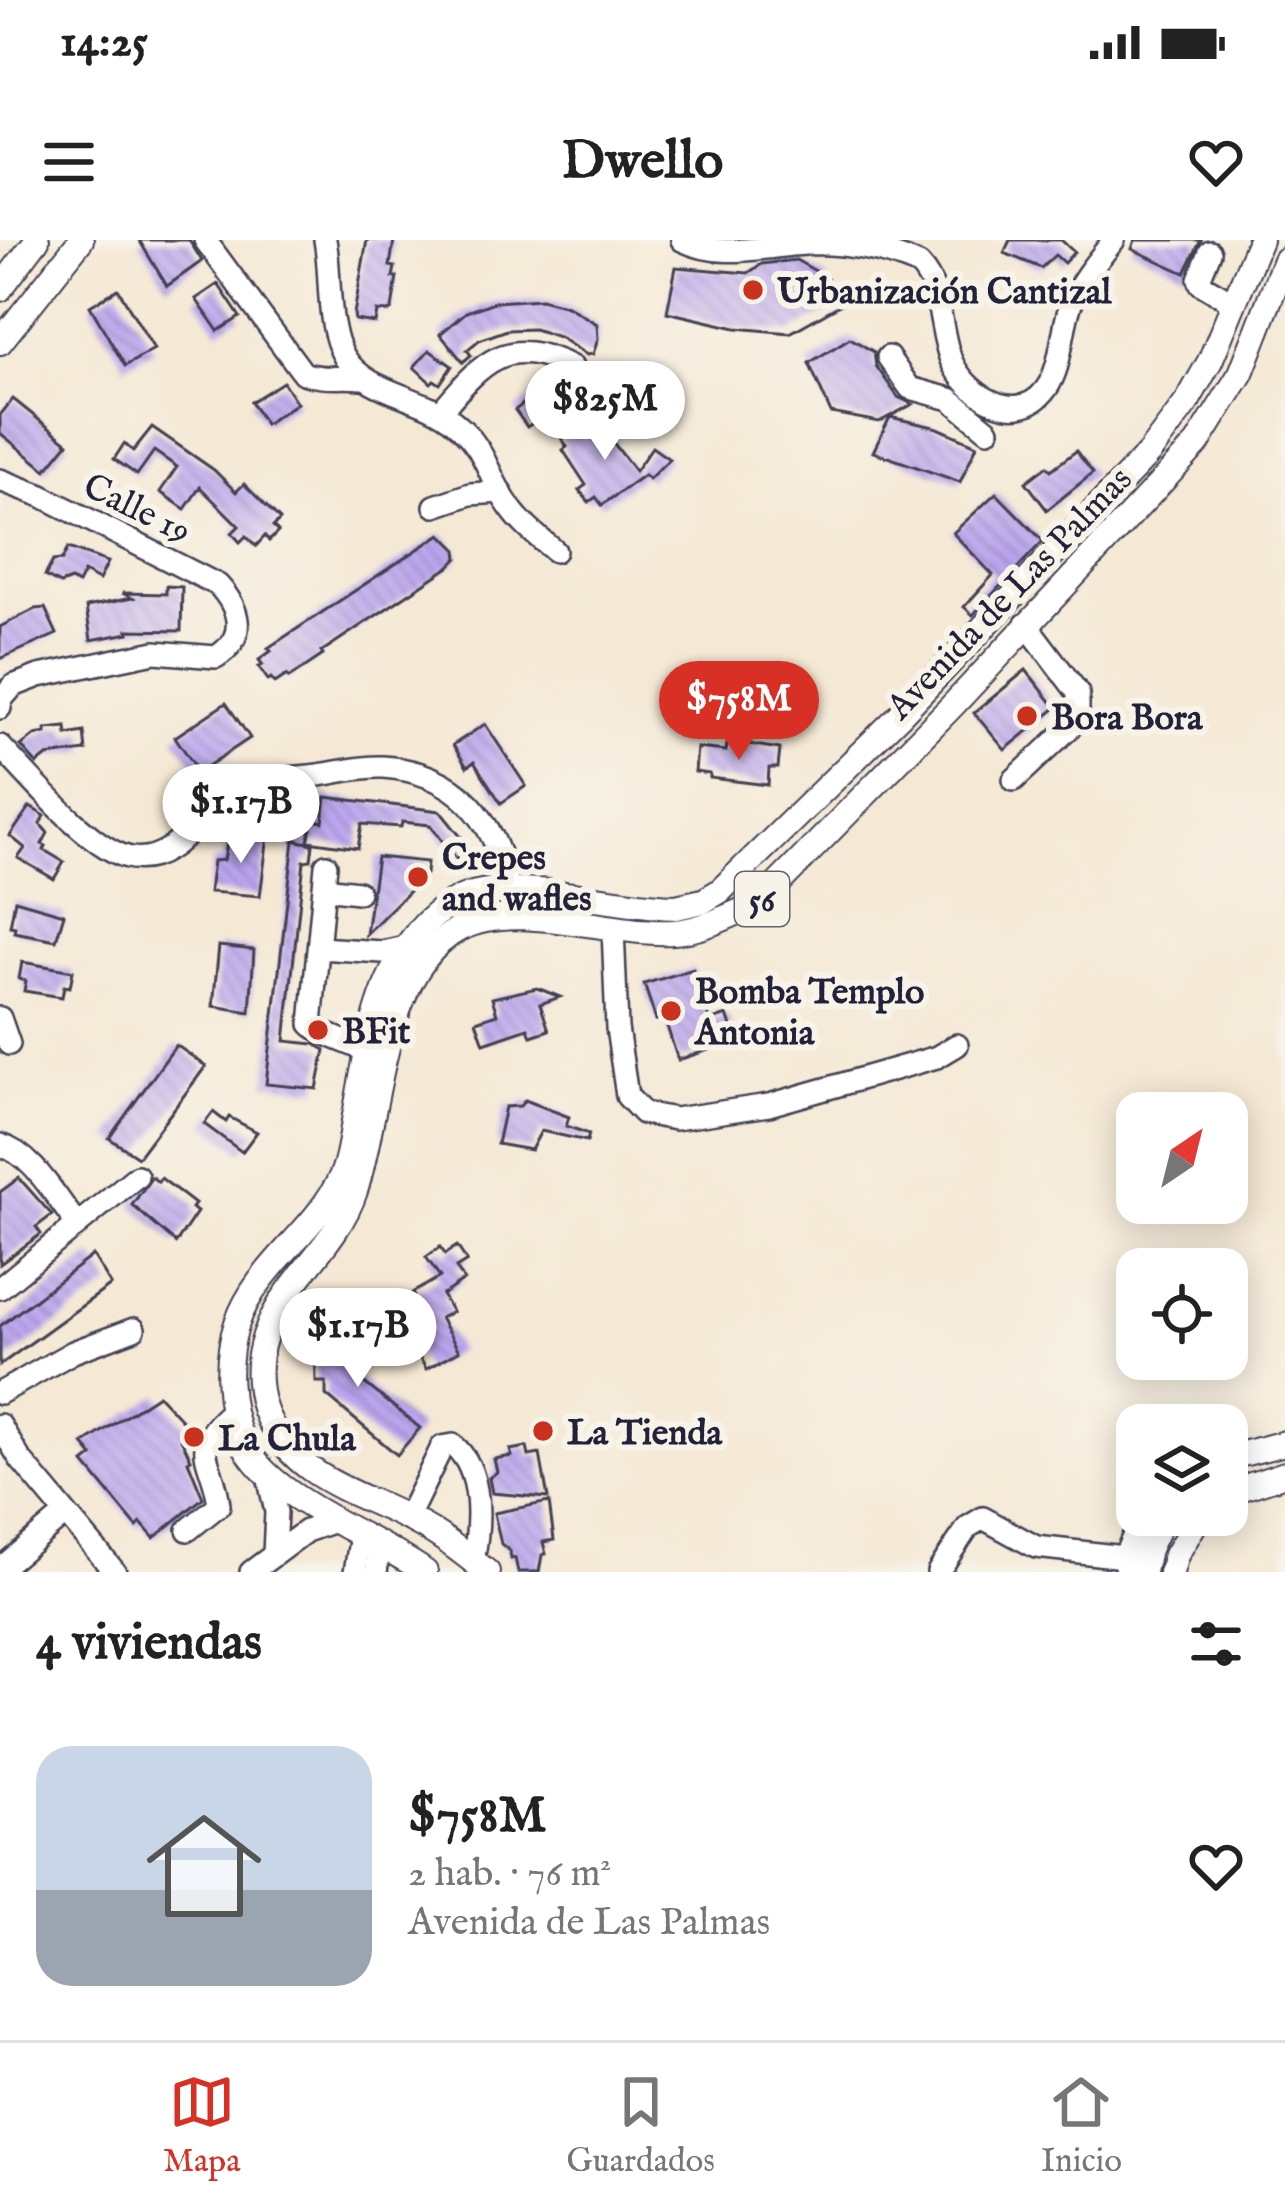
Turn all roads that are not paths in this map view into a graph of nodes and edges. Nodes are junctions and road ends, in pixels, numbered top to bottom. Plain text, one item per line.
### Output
1 (37, 240) edge
2 (81, 240) edge
3 (93, 240) edge
4 (205, 240) edge
5 (325, 240) edge
6 (682, 240) edge
7 (1114, 240) edge
8 (1256, 241) edge
9 (1210, 252) dead end
10 (1285, 260) edge
11 (0, 289) edge
12 (1234, 302) junction
13 (0, 342) edge
14 (888, 357) dead end
15 (0, 358) edge
16 (338, 365) junction
17 (572, 368) dead end
18 (1001, 406) junction
19 (441, 410) junction
20 (988, 430) junction
21 (966, 438) dead end
22 (0, 480) edge
23 (501, 492) junction
24 (435, 506) dead end
25 (555, 551) dead end
26 (1026, 624) junction
27 (0, 708) edge
28 (0, 746) edge
29 (1014, 780) dead end
30 (509, 890) junction
31 (358, 892) dead end
32 (613, 928) junction
33 (405, 947) junction
34 (319, 948) junction
35 (0, 1018) edge
36 (9, 1044) dead end
37 (957, 1045) dead end
38 (369, 1053) junction
39 (0, 1144) edge
40 (137, 1176) dead end
41 (77, 1224) junction
42 (0, 1288) edge
43 (134, 1329) dead end
44 (0, 1393) edge
45 (233, 1410) junction
46 (0, 1425) edge
47 (1285, 1443) edge
48 (1248, 1453) edge
49 (10, 1463) edge
50 (1285, 1474) edge
51 (268, 1476) junction
52 (1248, 1486) edge
53 (65, 1514) junction
54 (407, 1519) junction
55 (335, 1521) junction
56 (188, 1530) dead end
57 (1138, 1536) edge
58 (1151, 1536) edge
59 (1187, 1536) edge
60 (370, 1540) junction
61 (274, 1554) junction
62 (480, 1566) edge
63 (1131, 1567) edge
64 (0, 1570) edge
65 (116, 1572) edge
66 (250, 1572) edge
67 (355, 1572) edge
68 (376, 1572) edge
69 (425, 1572) edge
70 (938, 1572) edge
71 (1172, 1572) edge

1 - 11 main road
2 - 13 main road
3 - 15 street
4 - 16 street
5 - 16 street
6 - 18 street
7 - 18 street
8 - 12 main road, Avenida de Las Palmas / 56
9 - 12 street
10 - 26 main road, Avenida de Las Palmas / 56
12 - 30 main road, Avenida de Las Palmas / 56
14 - 20 street
16 - 19 street
17 - 19 street
18 - 20 street
19 - 23 street
20 - 21 street
22 - 27 street, Calle 19
23 - 24 street
23 - 25 street
26 - 29 street
26 - 32 main road, Avenida de Las Palmas / 56
28 - 30 street
30 - 33 main road, Avenida de Las Palmas / 56
31 - 34 street
32 - 37 street
32 - 54 main road, Avenida de Las Palmas / 56
33 - 34 street
33 - 38 main road, Avenida de Las Palmas / 56
34 - 38 street
35 - 36 street
38 - 45 main road, Avenida de Las Palmas / 56
39 - 41 street
40 - 41 street
41 - 42 street
43 - 44 street
45 - 51 main road, Avenida de Las Palmas / 56
45 - 56 street
46 - 49 street
47 - 48 main road
49 - 53 street
50 - 52 main road
51 - 55 main road, Avenida de Las Palmas / 56
51 - 61 street
53 - 64 street
53 - 65 street
54 - 62 main road, Avenida de Las Palmas / 56
54 - 62 street
55 - 60 main road, Avenida de Las Palmas / 56
55 - 61 street
57 - 63 street
58 - 63 main road
59 - 71 main road
60 - 67 street
60 - 68 street
60 - 69 main road, Avenida de Las Palmas / 56
61 - 66 street
63 - 70 street

